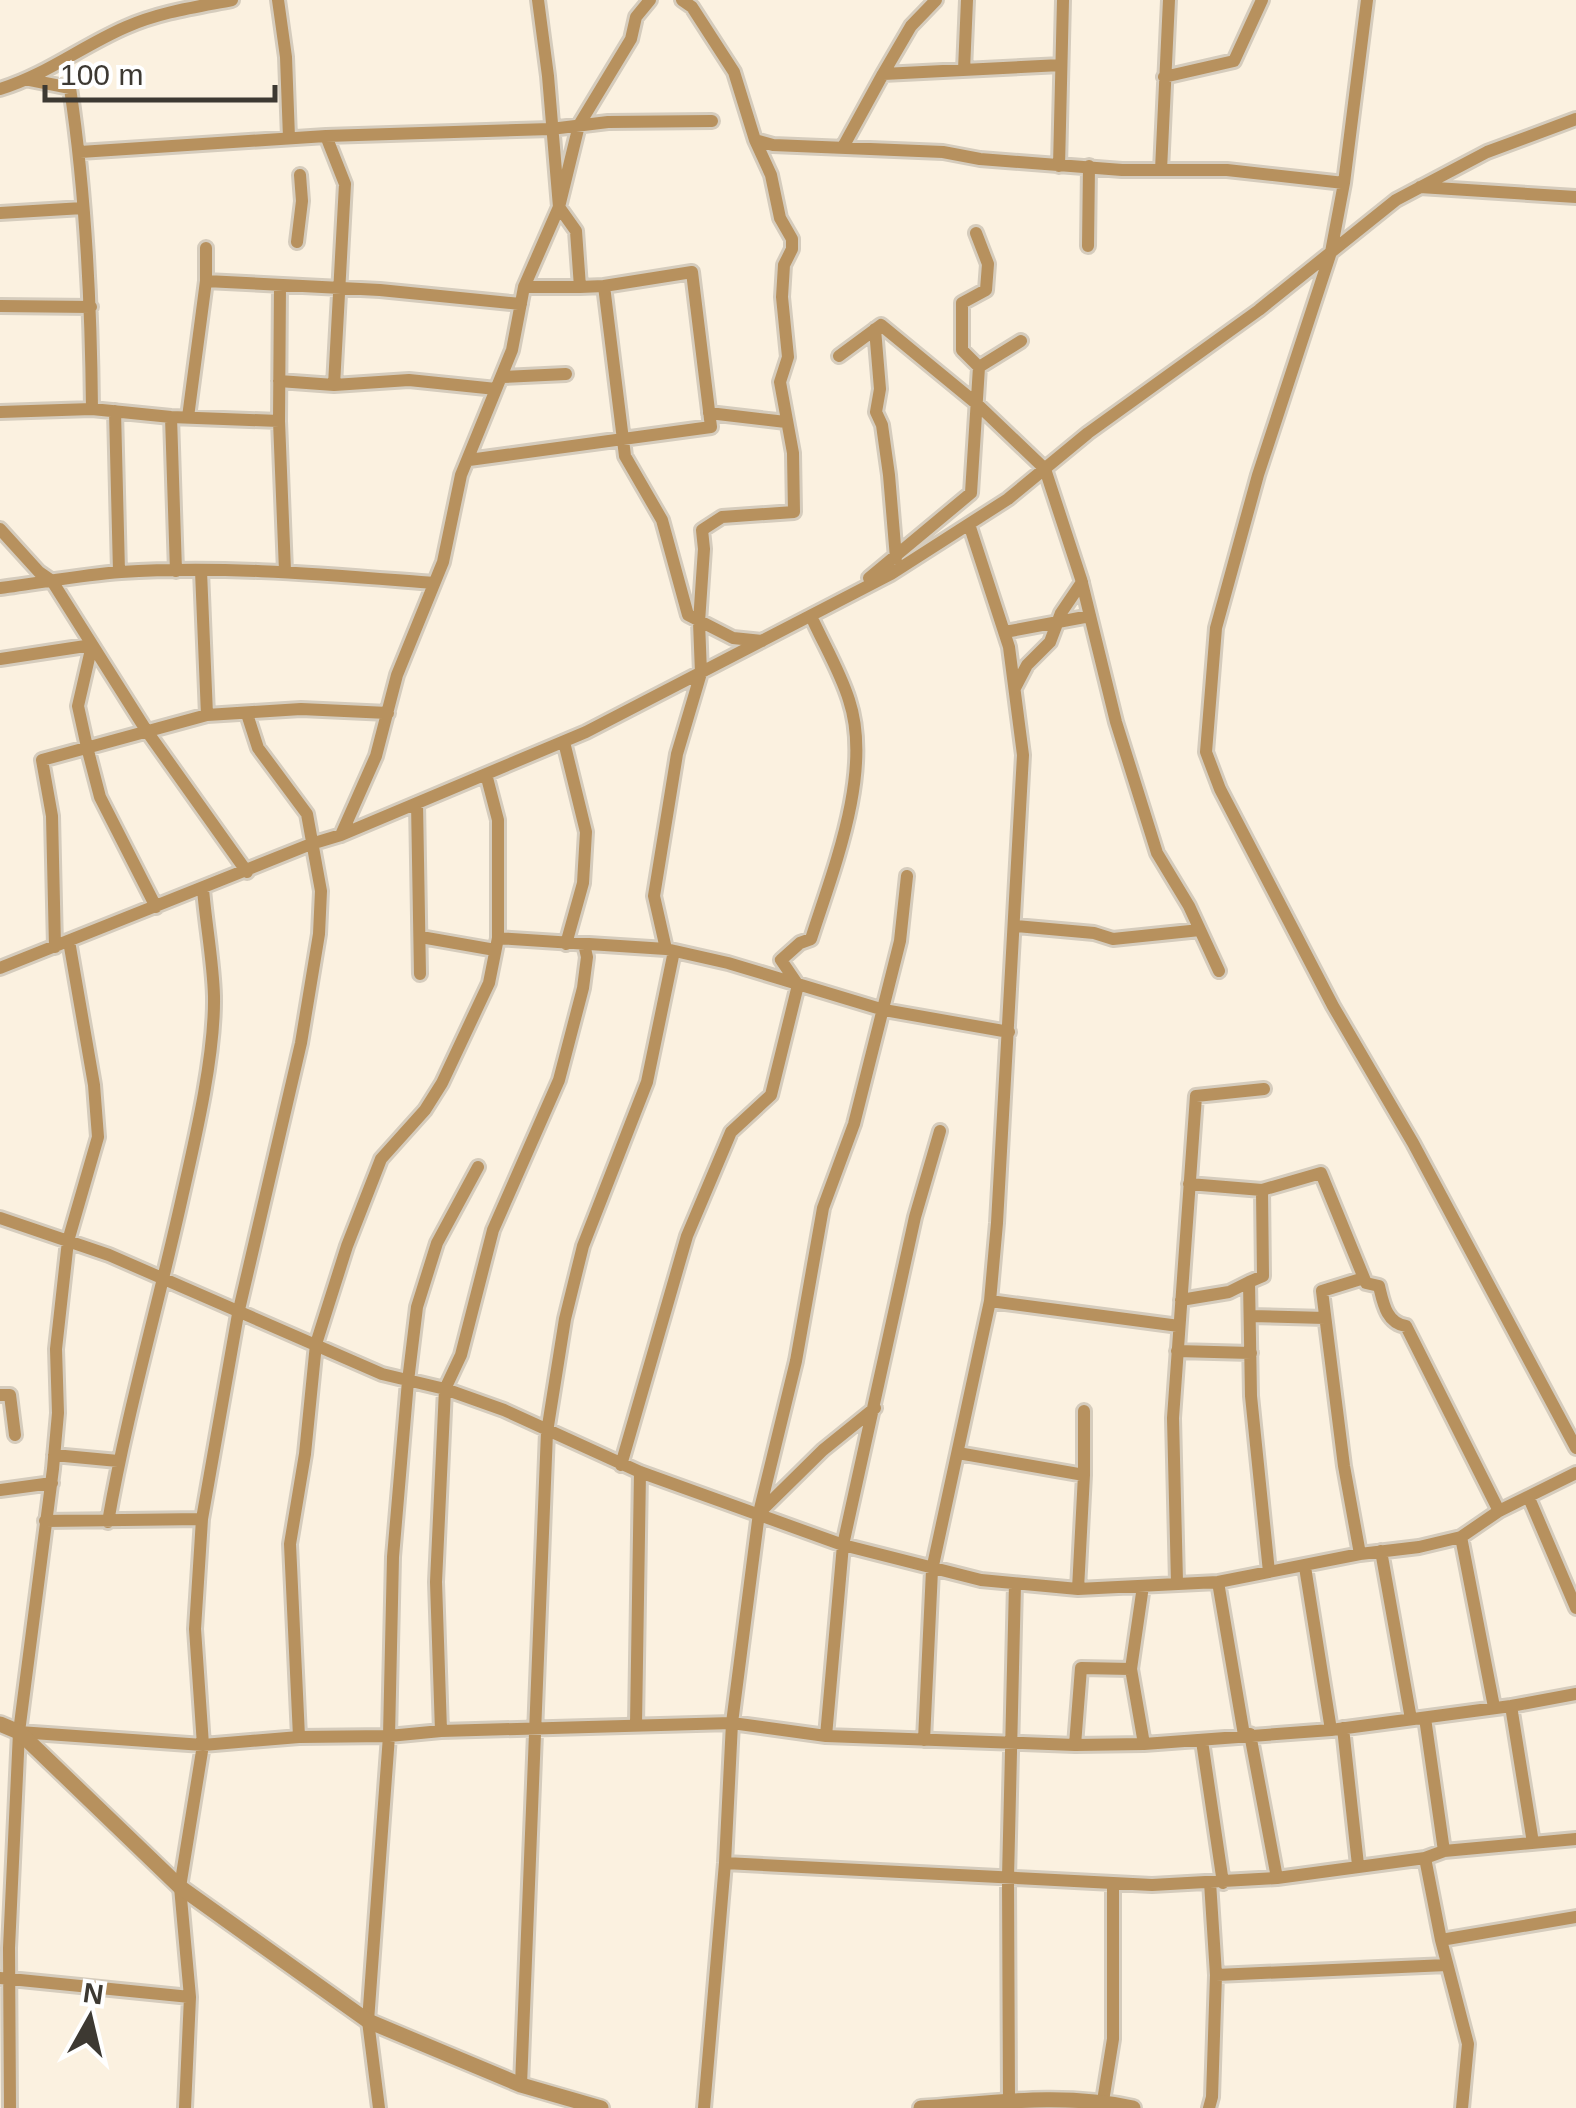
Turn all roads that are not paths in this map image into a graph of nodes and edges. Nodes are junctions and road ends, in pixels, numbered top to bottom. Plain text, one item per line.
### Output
1 (232, 0) edge
2 (278, 0) edge
3 (538, 0) edge
4 (650, 0) edge
5 (682, 0) edge
6 (936, 0) edge
7 (967, 0) edge
8 (1063, 0) edge
9 (1170, 0) edge
10 (1262, 0) edge
11 (1367, 0) edge
12 (178, 5) edge
13 (1062, 64) junction
14 (964, 70) junction
15 (883, 74) junction
16 (1164, 78) junction
17 (30, 80) junction
18 (0, 89) edge
19 (1576, 119) edge
20 (712, 120) dead end
21 (579, 126) junction
22 (551, 129) junction
23 (326, 136) junction
24 (289, 138) junction
25 (754, 140) junction
26 (843, 147) junction
27 (80, 152) junction
28 (1059, 166) junction
29 (1088, 166) junction
30 (1161, 170) junction
31 (300, 175) dead end
32 (1344, 182) junction
33 (1420, 187) junction
34 (1576, 197) edge
35 (82, 208) junction
36 (559, 208) junction
37 (0, 213) edge
38 (976, 232) dead end
39 (297, 242) dead end
40 (1088, 246) dead end
41 (206, 248) dead end
42 (1331, 252) junction
43 (206, 281) junction
44 (280, 285) junction
45 (604, 286) junction
46 (524, 287) junction
47 (580, 287) junction
48 (340, 288) junction
49 (521, 304) junction
50 (0, 306) edge
51 (91, 306) junction
52 (875, 329) junction
53 (1021, 342) dead end
54 (839, 356) dead end
55 (979, 368) junction
56 (566, 374) dead end
57 (279, 382) junction
58 (499, 383) junction
59 (334, 384) junction
60 (976, 404) junction
61 (92, 409) junction
62 (115, 411) junction
63 (0, 412) edge
64 (709, 414) junction
65 (171, 417) junction
66 (188, 418) junction
67 (279, 421) junction
68 (786, 422) junction
69 (624, 440) junction
70 (469, 460) junction
71 (1044, 469) junction
72 (969, 524) junction
73 (0, 529) edge
74 (896, 558) junction
75 (176, 571) junction
76 (201, 571) junction
77 (285, 571) junction
78 (119, 572) junction
79 (52, 582) junction
80 (1082, 582) junction
81 (434, 583) junction
82 (0, 588) edge
83 (830, 606) junction
84 (811, 616) junction
85 (1090, 616) junction
86 (699, 622) junction
87 (1057, 623) junction
88 (1005, 632) junction
89 (764, 641) junction
90 (92, 645) junction
91 (0, 659) edge
92 (701, 673) junction
93 (1014, 688) junction
94 (388, 713) junction
95 (207, 714) junction
96 (248, 714) junction
97 (146, 730) junction
98 (564, 742) junction
99 (87, 747) junction
100 (486, 774) junction
101 (417, 803) junction
102 (341, 836) junction
103 (311, 844) junction
104 (247, 872) junction
105 (906, 876) dead end
106 (202, 890) junction
107 (156, 908) junction
108 (1015, 926) junction
109 (1200, 930) junction
110 (420, 937) junction
111 (69, 941) junction
112 (496, 944) junction
113 (566, 944) junction
114 (584, 944) junction
115 (55, 947) junction
116 (670, 950) junction
117 (0, 968) edge
118 (1220, 971) dead end
119 (420, 974) dead end
120 (798, 985) junction
121 (884, 1010) junction
122 (1009, 1032) junction
123 (1264, 1089) dead end
124 (940, 1131) dead end
125 (478, 1167) dead end
126 (1189, 1184) junction
127 (1262, 1190) junction
128 (0, 1218) edge
129 (68, 1242) junction
130 (1364, 1278) junction
131 (165, 1279) junction
132 (1250, 1282) junction
133 (990, 1300) junction
134 (1181, 1300) junction
135 (238, 1314) junction
136 (1250, 1316) junction
137 (1325, 1318) junction
138 (1179, 1326) junction
139 (316, 1344) junction
140 (1177, 1351) junction
141 (1250, 1353) junction
142 (408, 1382) junction
143 (445, 1389) junction
144 (0, 1395) edge
145 (876, 1408) junction
146 (1084, 1411) dead end
147 (547, 1432) junction
148 (15, 1435) dead end
149 (1576, 1448) edge
150 (958, 1452) junction
151 (54, 1454) junction
152 (118, 1461) junction
153 (622, 1465) junction
154 (640, 1472) junction
155 (1084, 1474) junction
156 (1576, 1474) edge
157 (52, 1482) junction
158 (0, 1490) edge
159 (1529, 1498) junction
160 (1498, 1511) junction
161 (759, 1513) junction
162 (202, 1519) junction
163 (44, 1522) junction
164 (108, 1522) junction
165 (1460, 1537) junction
166 (843, 1545) junction
167 (1381, 1551) junction
168 (1360, 1554) junction
169 (1305, 1567) junction
170 (932, 1570) junction
171 (1269, 1572) junction
172 (1177, 1582) junction
173 (1218, 1582) junction
174 (1015, 1584) junction
175 (1143, 1586) junction
176 (1078, 1589) junction
177 (1576, 1608) edge
178 (1130, 1670) junction
179 (1576, 1694) edge
180 (1494, 1706) junction
181 (1511, 1706) junction
182 (1418, 1719) junction
183 (732, 1723) junction
184 (0, 1724) edge
185 (636, 1725) junction
186 (1337, 1729) junction
187 (537, 1730) junction
188 (442, 1731) junction
189 (19, 1732) junction
190 (1247, 1734) junction
191 (388, 1736) junction
192 (826, 1736) junction
193 (299, 1737) junction
194 (924, 1740) junction
195 (1202, 1741) junction
196 (1010, 1743) junction
197 (202, 1744) junction
198 (1144, 1744) junction
199 (1075, 1745) junction
200 (1576, 1839) edge
201 (1533, 1843) junction
202 (1444, 1850) junction
203 (1425, 1858) junction
204 (726, 1863) junction
205 (1358, 1865) junction
206 (1008, 1878) junction
207 (1277, 1878) junction
208 (1114, 1883) junction
209 (1216, 1883) junction
210 (180, 1887) junction
211 (1576, 1917) edge
212 (1441, 1940) junction
213 (1447, 1965) junction
214 (1216, 1974) junction
215 (5, 1978) edge
216 (190, 1997) junction
217 (368, 2021) junction
218 (521, 2085) junction
219 (1102, 2101) junction
220 (1009, 2102) junction
221 (10, 2108) edge
222 (186, 2108) edge
223 (378, 2108) edge
224 (601, 2108) edge
225 (704, 2108) edge
226 (921, 2108) edge
227 (1133, 2108) edge
228 (1208, 2108) edge
229 (1462, 2108) edge

1 - 12 street
2 - 24 street
3 - 22 street
4 - 21 street
5 - 25 street
6 - 15 street
7 - 14 street
8 - 13 street
9 - 16 street
10 - 16 street
11 - 32 street
12 - 17 street
13 - 14 street
13 - 28 street
14 - 15 street
15 - 26 street
16 - 30 street
17 - 18 street
17 - 27 street
19 - 33 street
20 - 21 street
21 - 22 street
21 - 36 street
22 - 23 street
22 - 36 street
23 - 24 street
23 - 48 street
24 - 27 street
25 - 26 street
25 - 68 street
26 - 28 street
27 - 35 street
28 - 29 street
29 - 30 street
29 - 40 street
30 - 32 street
31 - 39 street
32 - 42 street
33 - 34 street
33 - 42 street
35 - 37 street
35 - 51 street
36 - 46 street
36 - 47 street
38 - 55 street
41 - 43 street
42 - 71 street
42 - 149 street
43 - 44 street
43 - 66 street
44 - 48 street
44 - 57 street
45 - 47 street
45 - 64 street
45 - 69 street
46 - 47 street
46 - 49 street
48 - 49 street
48 - 59 street
49 - 58 street
50 - 51 street
51 - 61 street
52 - 54 street
52 - 60 street
52 - 74 street
53 - 55 street
55 - 60 street
56 - 58 street
57 - 59 street
57 - 67 street
58 - 59 street
58 - 70 street
60 - 71 street
60 - 74 street
61 - 62 street
61 - 63 street
62 - 65 street
62 - 78 street
64 - 68 street
64 - 69 street
65 - 66 street
65 - 75 street
66 - 67 street
67 - 77 street
68 - 86 street
69 - 70 street
69 - 86 street
70 - 81 street
71 - 72 street
71 - 80 street
72 - 83 street
72 - 88 street
73 - 79 street
74 - 83 street
75 - 76 street
75 - 78 street
76 - 77 street
76 - 95 street
77 - 81 street
78 - 79 street
79 - 82 street
79 - 90 street
80 - 85 street
80 - 87 street
81 - 94 street
83 - 84 street
84 - 89 street
84 - 120 street
85 - 87 street
85 - 109 street
86 - 89 street
86 - 92 street
87 - 88 street
87 - 93 street
88 - 93 street
89 - 92 street
90 - 91 street
90 - 97 street
90 - 99 street
92 - 98 street
92 - 116 street
93 - 108 street
94 - 96 street
94 - 102 street
95 - 96 street
95 - 97 street
96 - 103 street
97 - 99 street
97 - 104 street
98 - 100 street
98 - 113 street
99 - 107 street
99 - 115 street
100 - 101 street
100 - 112 street
101 - 102 street
101 - 110 street
102 - 103 street
103 - 104 street
103 - 135 street
104 - 106 street
105 - 121 street
106 - 107 street
106 - 131 street
107 - 111 street
108 - 109 street
108 - 122 street
109 - 118 street
110 - 112 street
110 - 119 street
111 - 115 street
111 - 129 street
112 - 113 street
112 - 139 street
113 - 114 street
114 - 116 street
114 - 143 street
115 - 117 street
116 - 120 street
116 - 147 street
120 - 121 street
120 - 153 street
121 - 122 street
121 - 161 street
122 - 133 street
123 - 126 street
124 - 145 street
125 - 142 street
126 - 127 street
126 - 134 street
127 - 130 street
127 - 132 street
128 - 129 street
129 - 131 street
129 - 151 street
130 - 137 street
130 - 160 street
131 - 135 street
131 - 152 street
132 - 134 street
132 - 136 street
133 - 138 street
133 - 150 street
134 - 138 street
135 - 139 street
135 - 162 street
136 - 137 street
136 - 141 street
137 - 168 street
138 - 140 street
139 - 142 street
139 - 193 street
140 - 141 street
140 - 172 street
141 - 171 street
142 - 143 street
142 - 191 street
143 - 147 street
143 - 188 street
144 - 148 street
145 - 161 street
145 - 166 street
146 - 155 street
147 - 153 street
147 - 187 street
150 - 155 street
150 - 170 street
151 - 152 street
151 - 157 street
152 - 164 street
153 - 154 street
154 - 161 street
154 - 185 street
155 - 176 street
156 - 159 street
157 - 158 street
157 - 163 street
159 - 160 street
159 - 177 street
160 - 165 street
161 - 166 street
161 - 183 street
162 - 164 street
162 - 197 street
163 - 164 street
163 - 189 street
165 - 167 street
165 - 180 street
166 - 170 street
166 - 192 street
167 - 168 street
167 - 182 street
168 - 169 street
169 - 171 street
169 - 186 street
170 - 174 street
170 - 194 street
171 - 173 street
172 - 173 street
172 - 175 street
173 - 190 street
174 - 176 street
174 - 196 street
175 - 176 street
175 - 178 street
178 - 198 street
178 - 199 street
179 - 181 street
180 - 181 street
180 - 182 street
181 - 201 street
182 - 186 street
182 - 202 street
183 - 185 street
183 - 192 street
183 - 204 street
184 - 189 street
185 - 187 street
186 - 190 street
186 - 205 street
187 - 188 street
187 - 218 street
188 - 191 street
189 - 197 street
189 - 210 street
189 - 215 street
190 - 195 street
190 - 207 street
191 - 193 street
191 - 217 street
192 - 194 street
193 - 197 street
194 - 196 street
195 - 198 street
195 - 209 street
196 - 199 street
196 - 206 street
197 - 210 street
198 - 199 street
200 - 201 street
201 - 202 street
202 - 203 street
203 - 205 street
203 - 212 street
204 - 206 street
204 - 225 street
205 - 207 street
206 - 208 street
206 - 220 street
207 - 209 street
208 - 209 street
208 - 219 street
209 - 214 street
210 - 216 street
210 - 217 street
211 - 212 street
212 - 213 street
213 - 214 street
213 - 229 street
214 - 228 street
215 - 216 street
215 - 221 street
216 - 222 street
217 - 218 street
217 - 223 street
218 - 224 street
219 - 220 street
219 - 227 street
220 - 226 street

